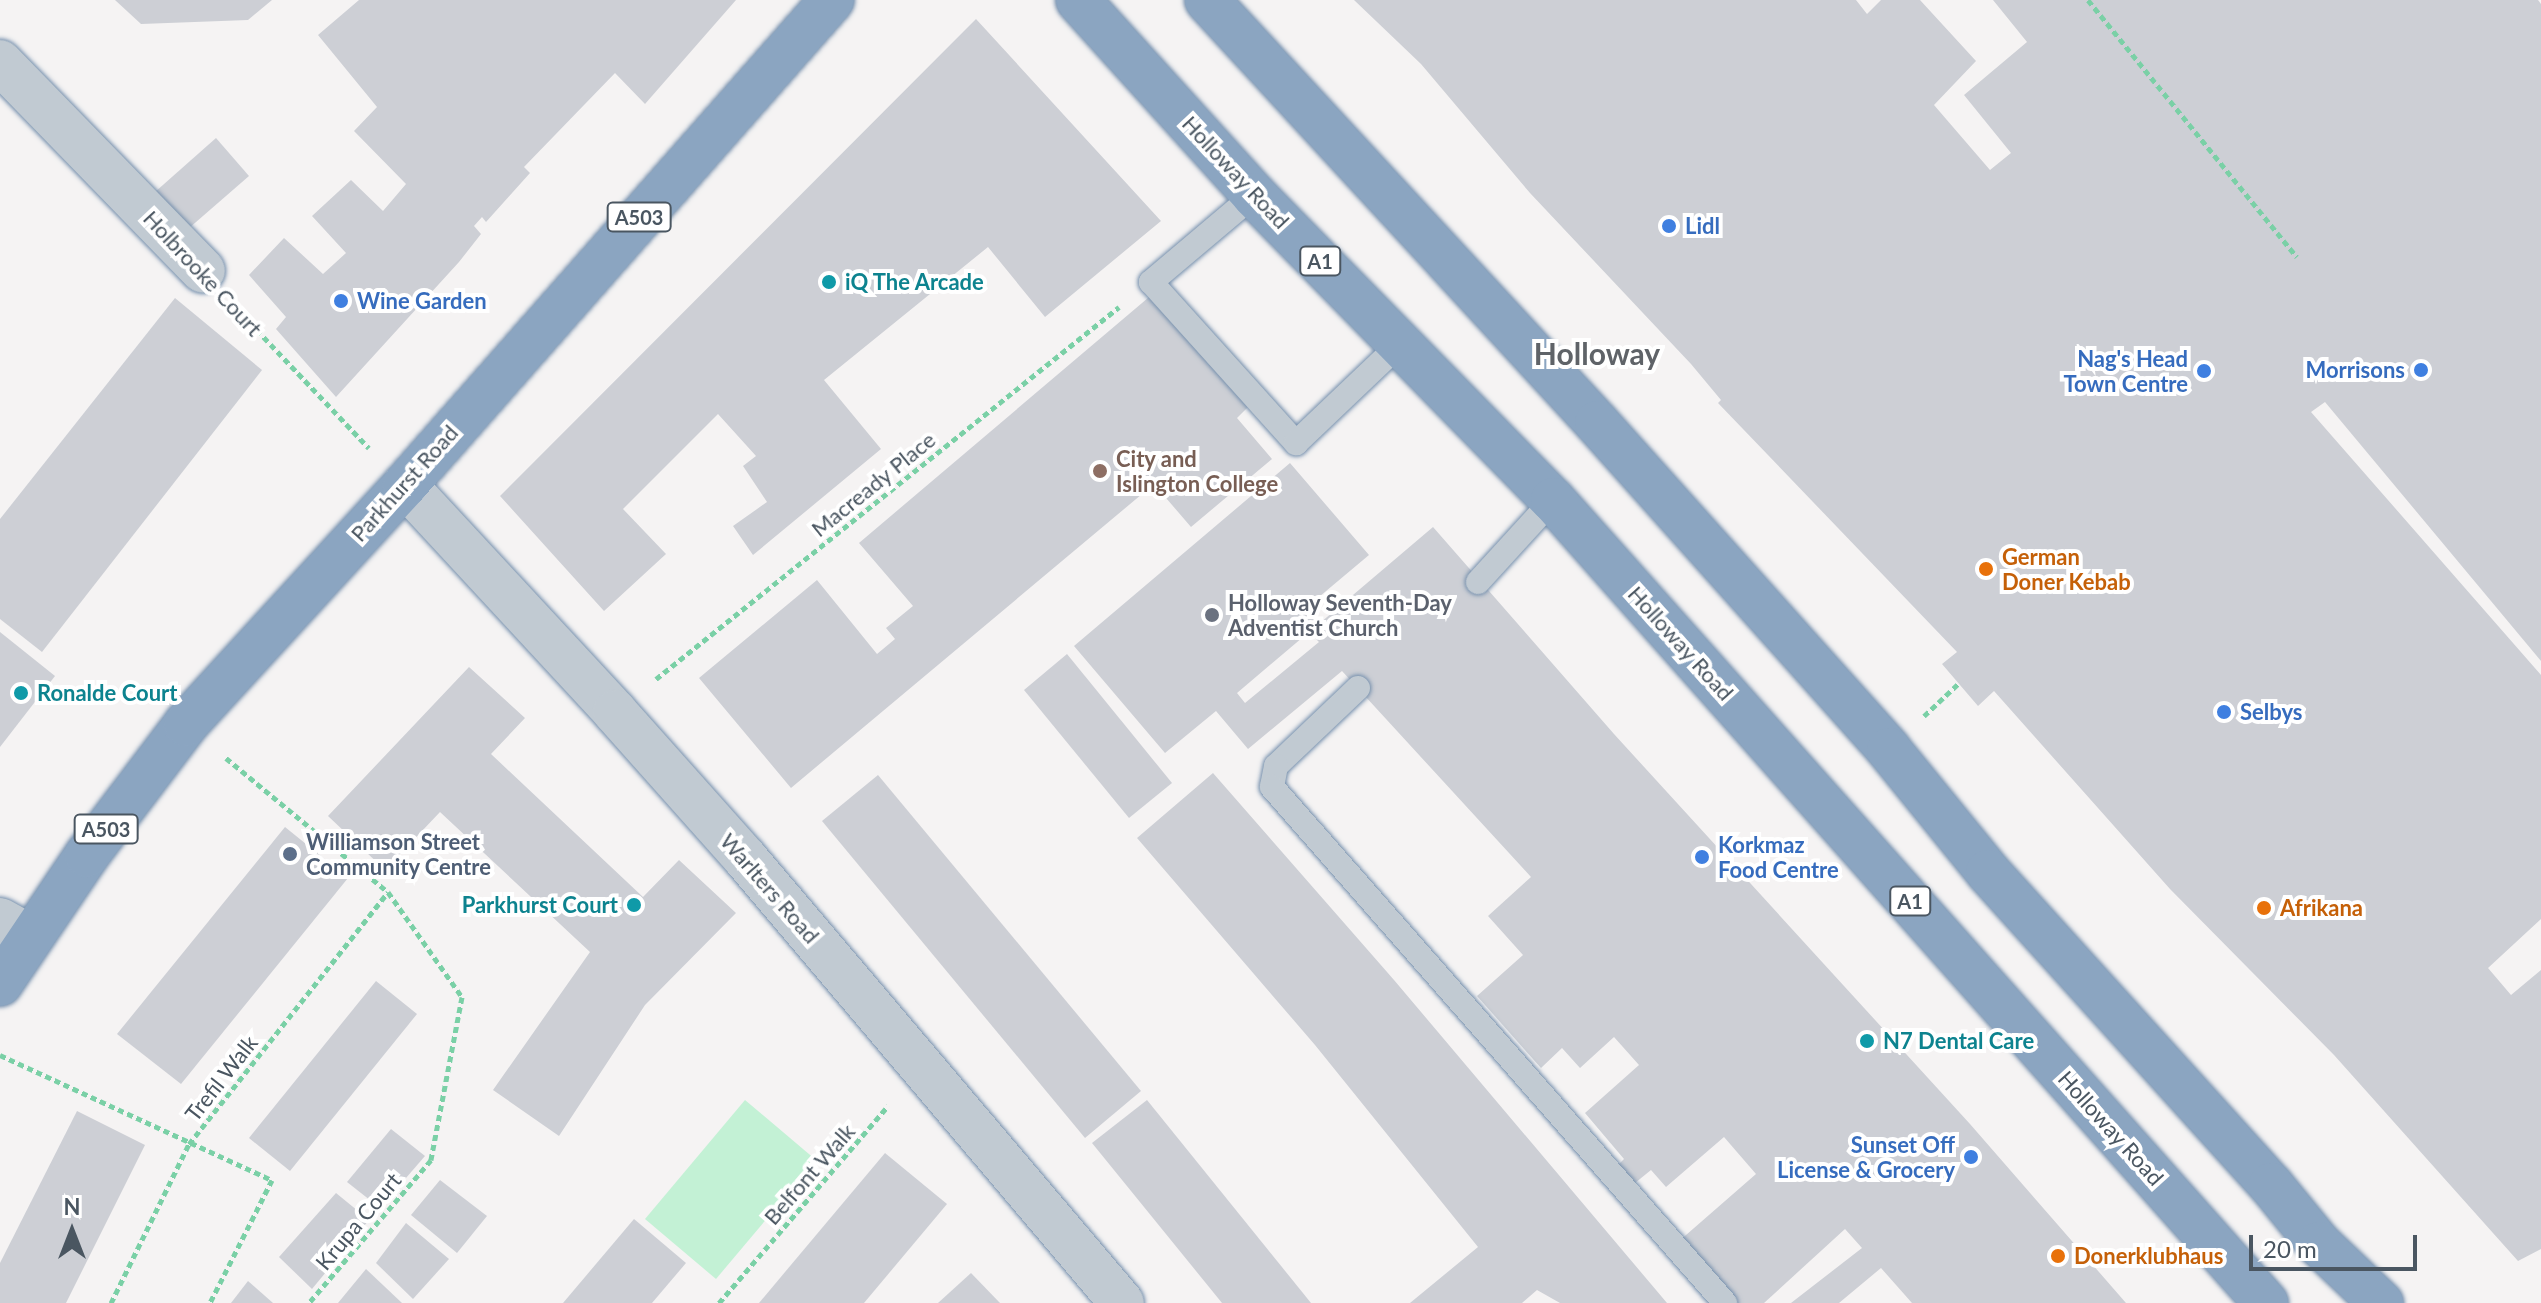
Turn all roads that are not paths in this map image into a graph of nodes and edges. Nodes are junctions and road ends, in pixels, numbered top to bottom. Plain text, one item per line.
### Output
1 (832, 0) edge
2 (1078, 0) edge
3 (1207, 0) edge
4 (0, 62) edge
5 (1254, 195) junction
6 (203, 271) road end
7 (1402, 342) junction
8 (405, 485) junction
9 (1553, 500) junction
10 (1478, 582) dead end
11 (1358, 688) dead end
12 (15, 928) edge
13 (0, 984) edge
14 (1122, 1303) edge
15 (1725, 1303) edge
16 (2266, 1303) edge
17 (2381, 1303) edge

1 - 8 highway, Parkhurst Road / A503
2 - 5 highway, Holloway Road / A1
3 - 17 highway
4 - 6 street, Holbrooke Court
5 - 7 highway, Holloway Road / A1
5 - 7 lane
7 - 9 highway, Holloway Road / A1
8 - 12 highway, Parkhurst Road / A503
8 - 14 street, Warlters Road
9 - 10 lane
9 - 16 highway, Holloway Road / A1
11 - 15 lane
12 - 13 highway, Parkhurst Road / A503

